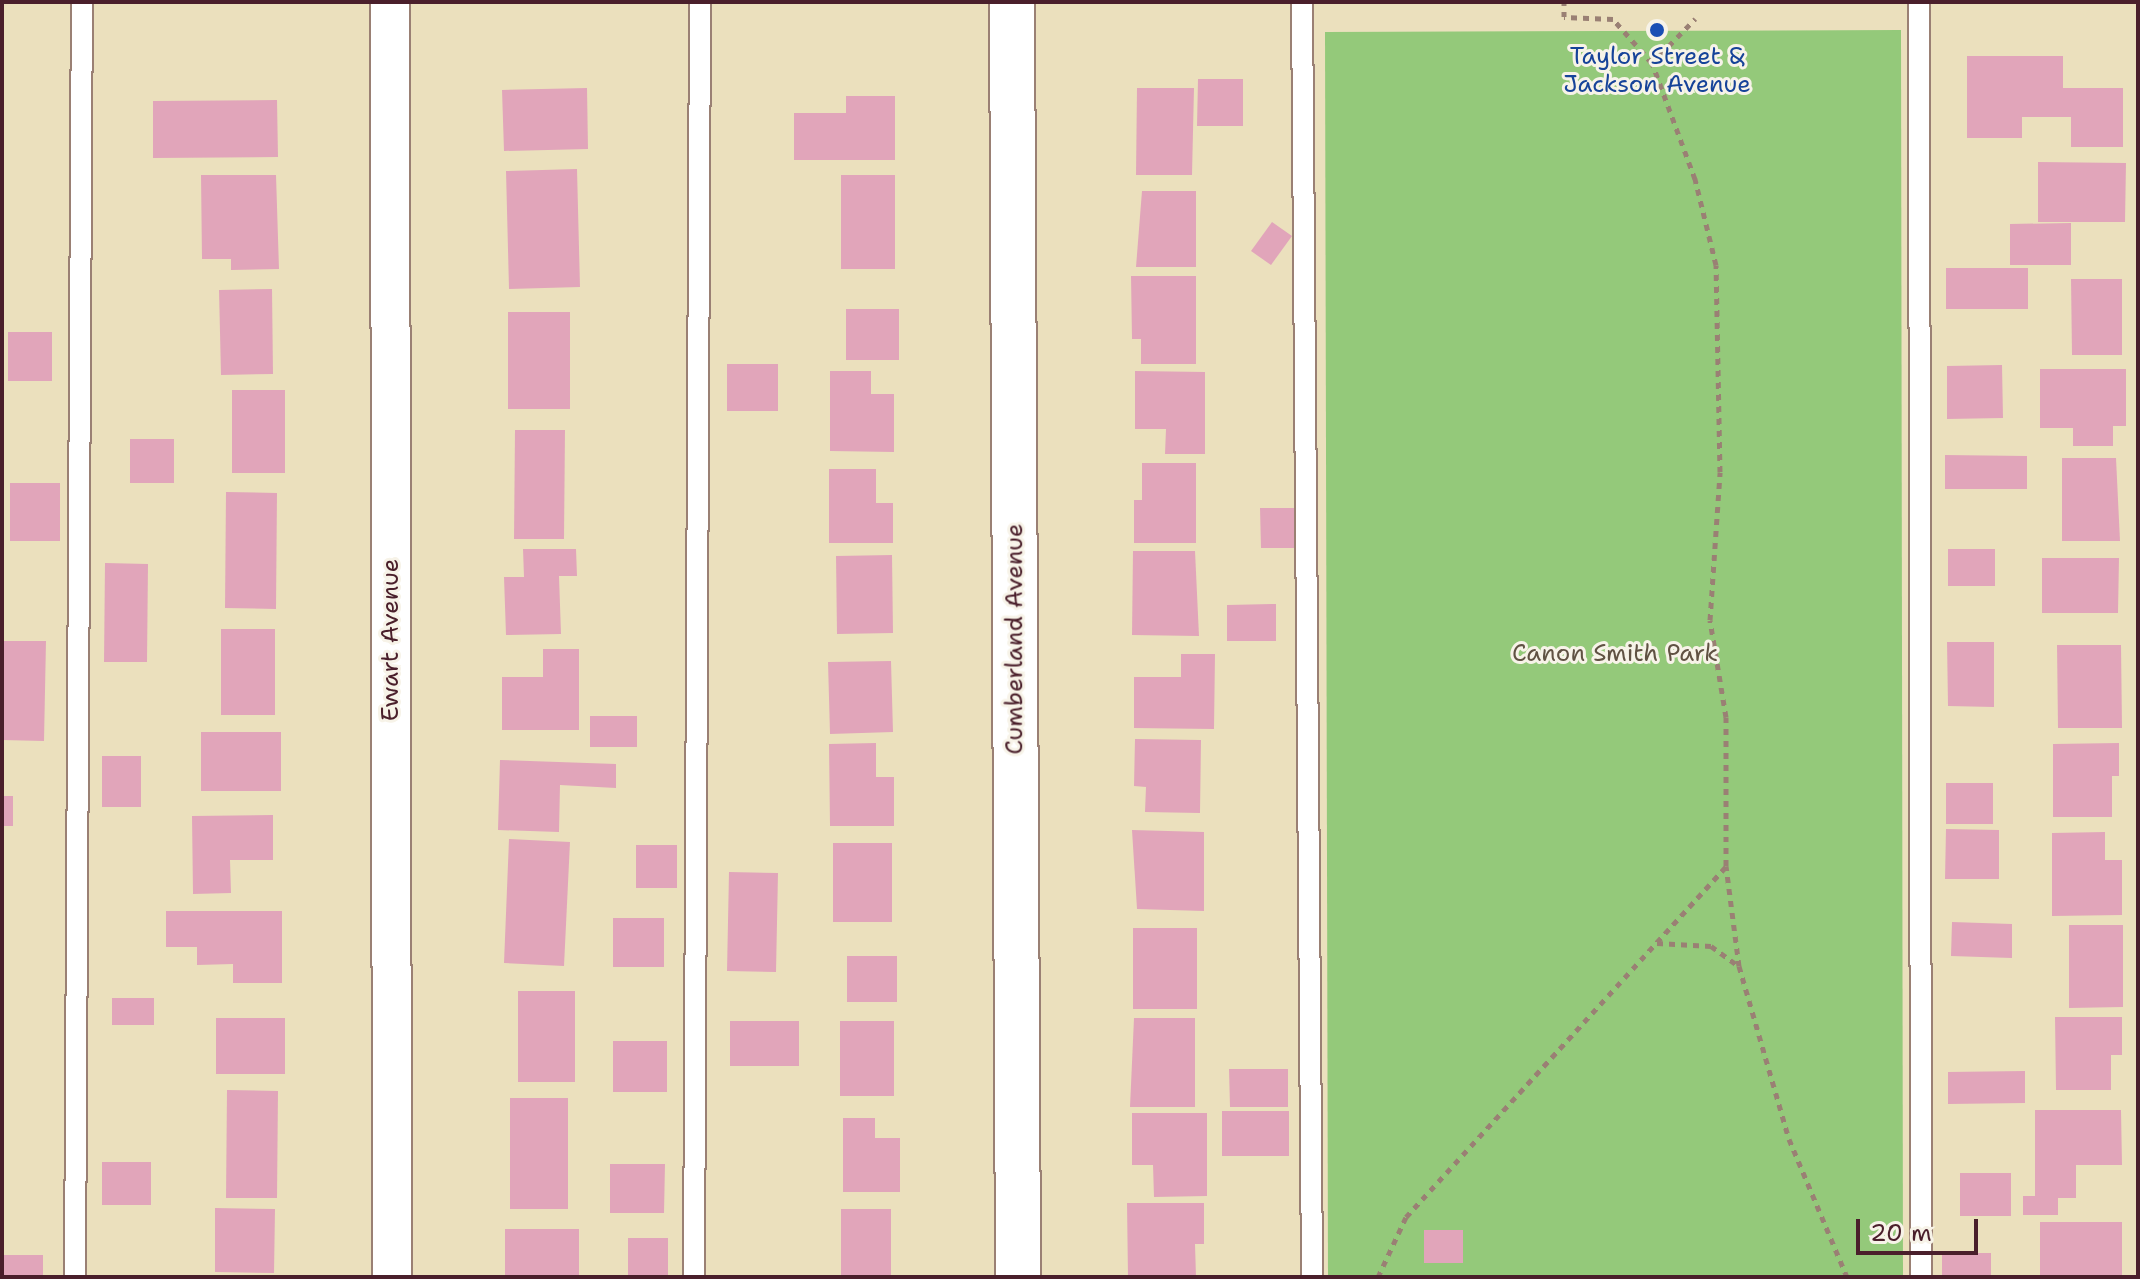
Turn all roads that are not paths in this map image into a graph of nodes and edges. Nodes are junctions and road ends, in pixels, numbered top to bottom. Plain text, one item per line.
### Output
1 (82, 2) edge
2 (390, 2) edge
3 (700, 2) edge
4 (1012, 2) edge
5 (1302, 2) edge
6 (1919, 2) edge
7 (75, 1277) edge
8 (392, 1277) edge
9 (694, 1277) edge
10 (1018, 1277) edge
11 (1312, 1277) edge
12 (1921, 1277) edge

1 - 7 lane
2 - 8 street, Ewart Avenue
3 - 9 lane
4 - 10 street, Cumberland Avenue
5 - 11 lane
6 - 12 lane

